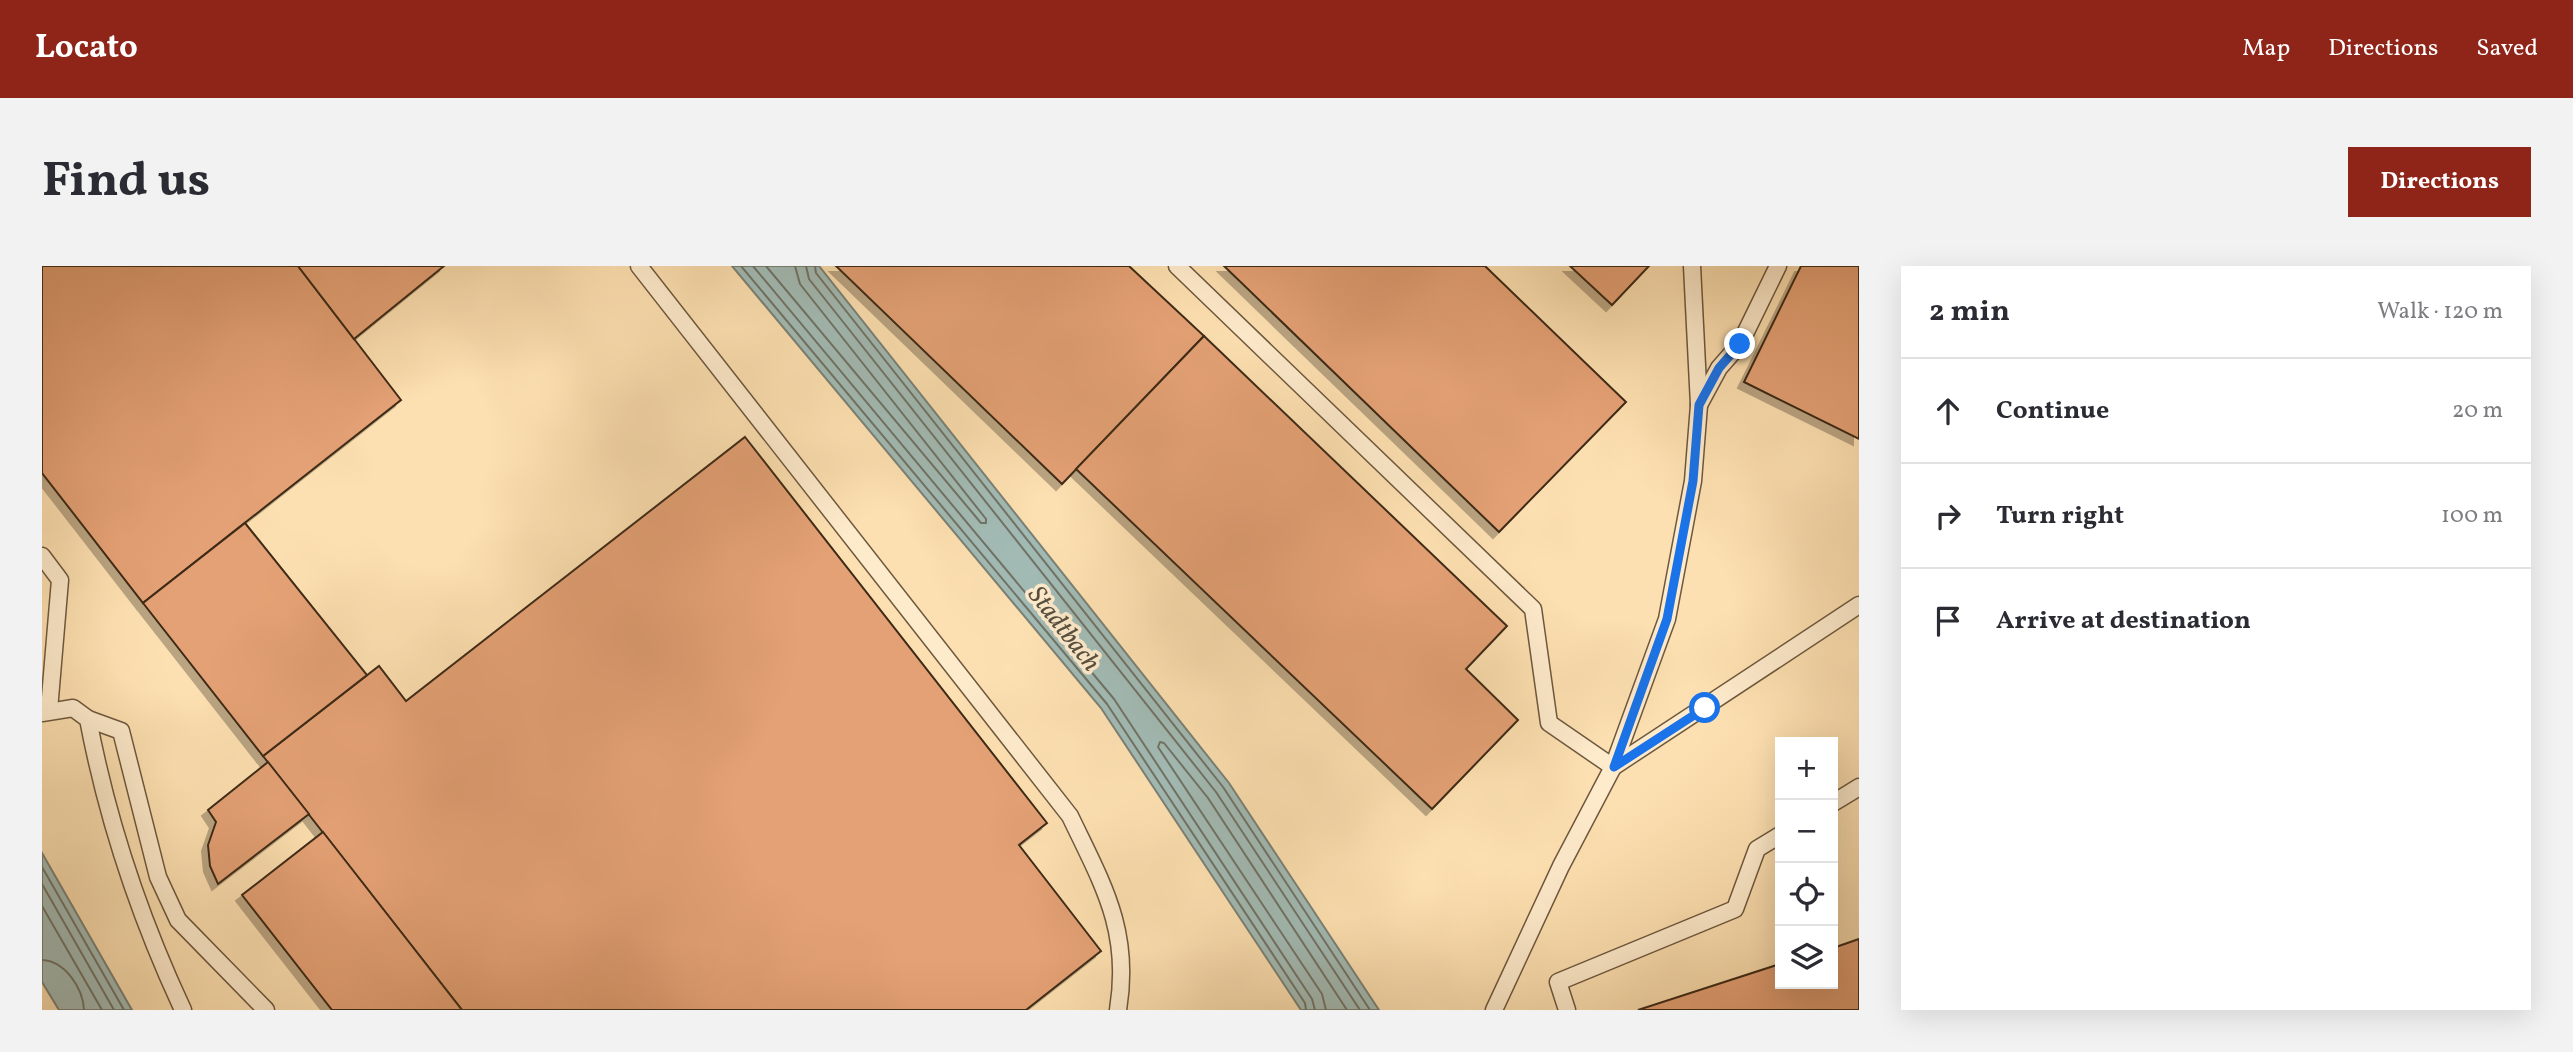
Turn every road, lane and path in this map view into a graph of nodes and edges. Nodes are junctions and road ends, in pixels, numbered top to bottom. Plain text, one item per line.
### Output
1 (639, 266) edge
2 (1177, 266) edge
3 (1692, 266) edge
4 (1778, 266) edge
5 (1699, 405) junction
6 (42, 556) edge
7 (1859, 605) edge
8 (45, 712) edge
9 (88, 719) junction
10 (1614, 767) junction
11 (1859, 787) edge
12 (1838, 800) edge
13 (1775, 838) edge
14 (183, 1010) edge
15 (265, 1010) edge
16 (1118, 1010) edge
17 (1494, 1010) edge
18 (1567, 1010) edge

1 - 16 lane
2 - 10 lane
3 - 5 lane
4 - 5 lane
5 - 10 lane
6 - 8 lane
7 - 10 lane
8 - 9 lane
9 - 14 lane
9 - 15 lane
10 - 17 lane
11 - 12 lane
13 - 18 lane

